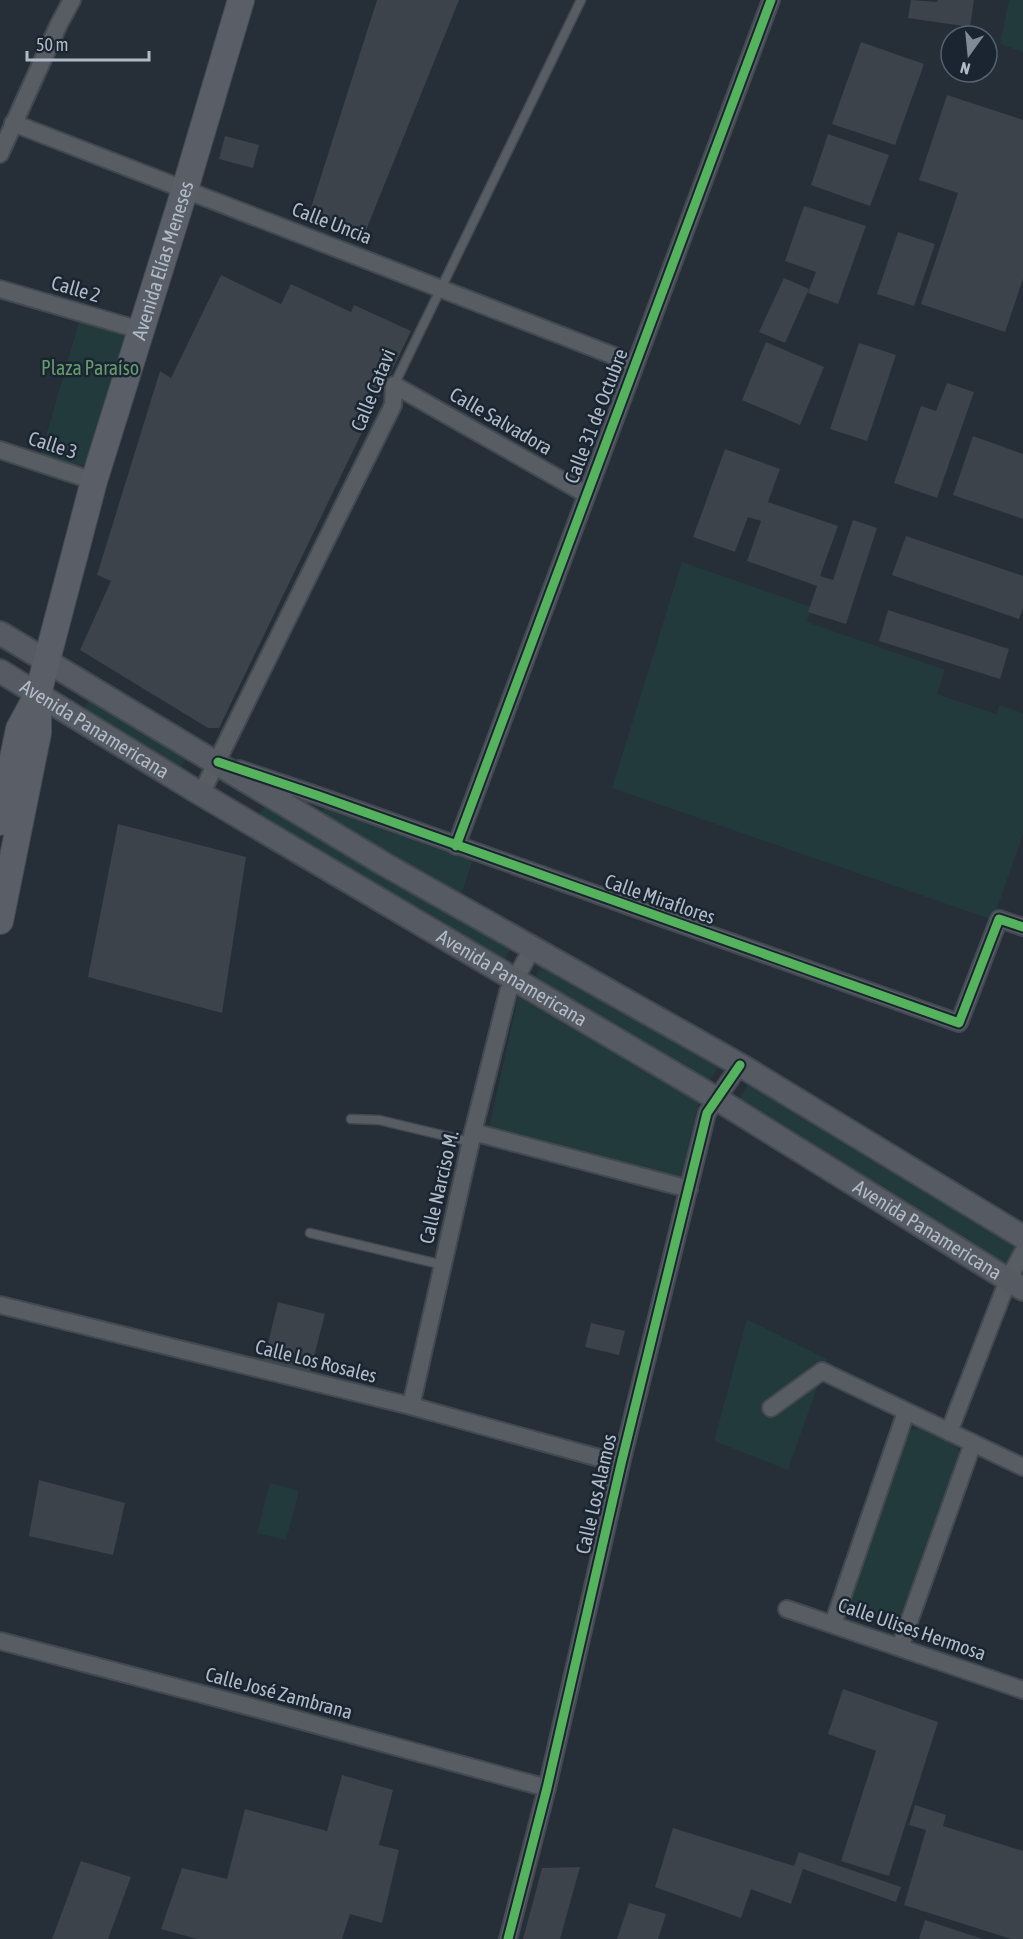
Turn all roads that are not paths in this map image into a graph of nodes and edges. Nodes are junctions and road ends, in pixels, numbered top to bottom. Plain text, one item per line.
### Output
1 (72, 0) edge
2 (241, 0) edge
3 (580, 0) edge
4 (771, 0) edge
5 (13, 123) junction
6 (0, 154) edge
7 (185, 189) junction
8 (442, 288) junction
9 (0, 289) edge
10 (140, 330) junction
11 (635, 364) junction
12 (394, 385) junction
13 (0, 450) edge
14 (94, 480) junction
15 (586, 494) junction
16 (0, 633) edge
17 (46, 660) junction
18 (0, 671) edge
19 (38, 693) junction
20 (218, 762) junction
21 (201, 794) junction
22 (0, 822) edge
23 (456, 846) junction
24 (0, 921) edge
25 (1023, 927) edge
26 (533, 947) junction
27 (514, 979) junction
28 (740, 1065) junction
29 (717, 1099) junction
30 (351, 1119) dead end
31 (472, 1137) junction
32 (689, 1189) junction
33 (310, 1233) dead end
34 (1023, 1237) edge
35 (1023, 1252) edge
36 (443, 1265) junction
37 (1015, 1284) edge
38 (0, 1305) edge
39 (411, 1406) junction
40 (771, 1408) dead end
41 (906, 1412) junction
42 (949, 1432) junction
43 (974, 1443) junction
44 (621, 1464) junction
45 (1023, 1467) edge
46 (787, 1609) dead end
47 (833, 1624) junction
48 (0, 1641) edge
49 (900, 1647) junction
50 (1023, 1690) edge
51 (547, 1788) junction
52 (508, 1939) edge

1 - 5 street
2 - 7 main road, Avenida Elías Meneses
3 - 8 lane, Calle Catavi
4 - 11 street, Calle 31 de Octubre
5 - 6 street
5 - 7 street, Calle Uncia
7 - 8 street, Calle Uncia
7 - 10 main road, Avenida Elías Meneses
8 - 11 street, Calle Uncia
8 - 12 lane, Calle Catavi
9 - 10 street, Calle 2
10 - 14 main road, Avenida Elías Meneses
11 - 15 street, Calle 31 de Octubre
12 - 15 street, Calle Salvadora
12 - 20 street, Calle Catavi
13 - 14 street, Calle 3
14 - 17 main road, Avenida Elías Meneses
15 - 23 street, Calle 31 de Octubre
16 - 17 main road, Avenida Panamericana
17 - 19 main road, Avenida Elías Meneses
17 - 20 main road, Avenida Panamericana
18 - 19 main road, Avenida Panamericana
19 - 21 main road, Avenida Panamericana
19 - 22 main road, Avenida Elías Meneses
19 - 24 main road, Avenida Elías Meneses
20 - 21 street, Calle Catavi
20 - 23 street, Calle Miraflores
20 - 26 main road, Avenida Panamericana
21 - 27 main road, Avenida Panamericana
23 - 25 street, Calle Miraflores
26 - 27 street, Calle Narciso M.
26 - 28 main road, Avenida Panamericana
27 - 29 main road, Avenida Panamericana
27 - 31 street, Calle Narciso M.
28 - 29 street, Calle Los Alamos
28 - 34 main road, Avenida Panamericana
29 - 32 street, Calle Los Alamos
29 - 37 main road, Avenida Panamericana
30 - 31 lane
31 - 32 street
31 - 36 street, Calle Narciso M.
32 - 44 street, Calle Los Alamos
33 - 36 lane
35 - 37 street
36 - 39 street, Calle Narciso M.
37 - 42 street
38 - 39 street, Calle Los Rosales
39 - 44 street, Calle Los Rosales
40 - 41 street
41 - 42 street
41 - 47 street
42 - 43 street
43 - 45 street
43 - 49 street
44 - 51 street, Calle Los Alamos
46 - 47 street, Calle Ulises Hermosa
47 - 49 street, Calle Ulises Hermosa
48 - 51 street, Calle José Zambrana
49 - 50 street, Calle Ulises Hermosa
51 - 52 street, Calle Los Alamos

